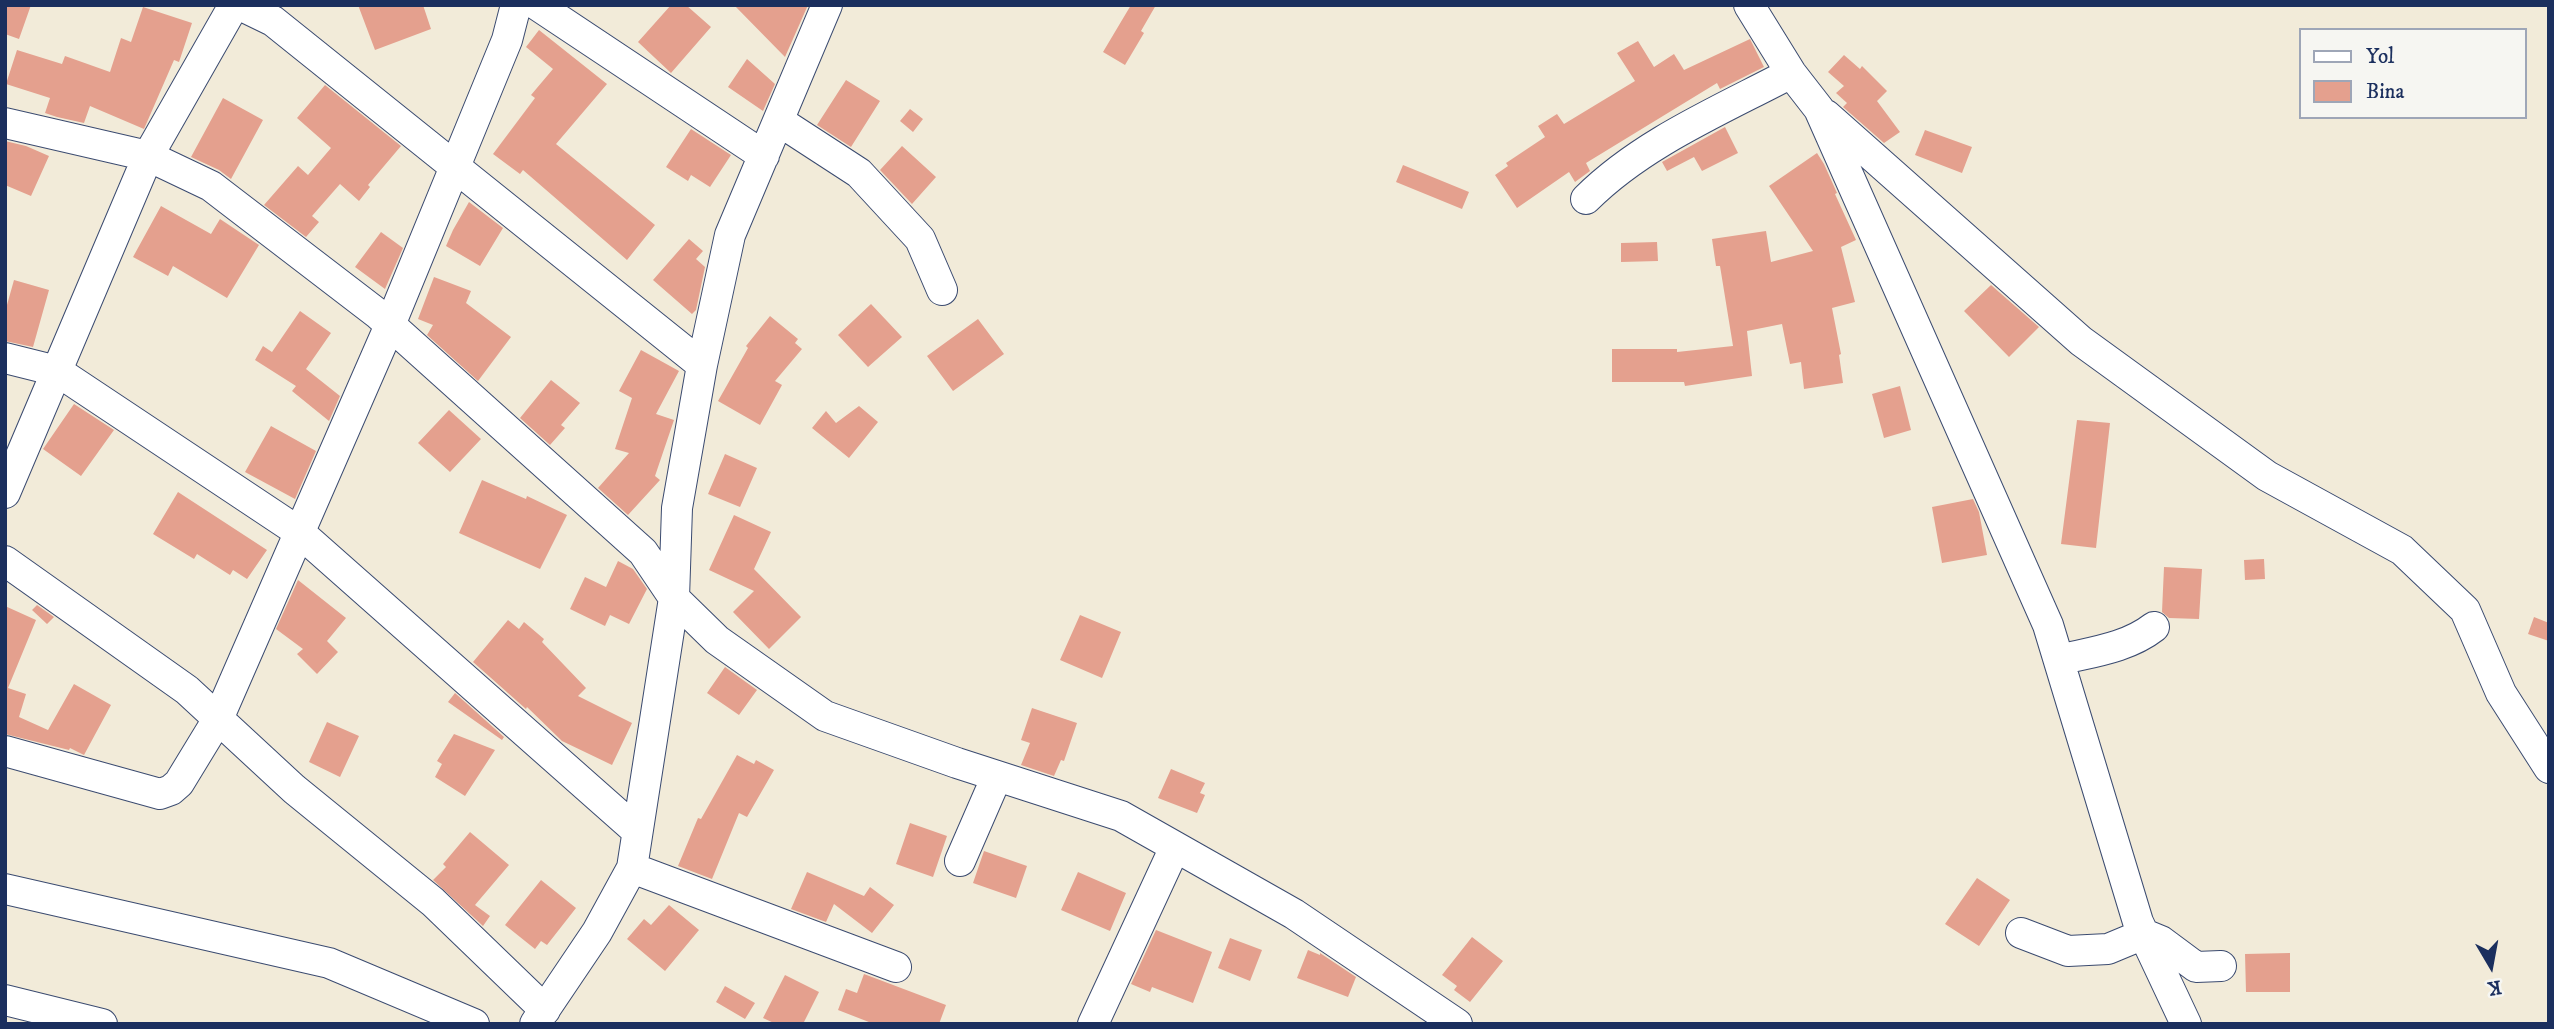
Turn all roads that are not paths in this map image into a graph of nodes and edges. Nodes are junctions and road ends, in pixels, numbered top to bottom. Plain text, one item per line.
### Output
1 (237, 5) edge
2 (516, 5) edge
3 (537, 5) edge
4 (827, 5) edge
5 (1749, 5) edge
6 (1790, 73) junction
7 (1819, 109) junction
8 (779, 121) junction
9 (5, 122) edge
10 (148, 156) junction
11 (764, 156) junction
12 (455, 167) junction
13 (1586, 199) dead end
14 (942, 290) dead end
15 (390, 325) junction
16 (5, 358) edge
17 (702, 365) junction
18 (57, 371) junction
19 (5, 492) edge
20 (299, 533) junction
21 (5, 561) edge
22 (674, 598) junction
23 (2154, 627) dead end
24 (2059, 660) junction
25 (218, 719) junction
26 (5, 751) edge
27 (2549, 768) edge
28 (997, 776) junction
29 (638, 831) junction
30 (1175, 846) junction
31 (960, 860) dead end
32 (632, 868) junction
33 (5, 889) edge
34 (2021, 933) dead end
35 (2144, 934) junction
36 (2221, 966) dead end
37 (896, 967) dead end
38 (5, 1000) edge
39 (540, 1017) edge
40 (1450, 1022) edge
41 (102, 1024) edge
42 (474, 1024) edge
43 (1093, 1024) edge
44 (2186, 1024) edge

1 - 10 street
1 - 12 street
2 - 12 street
3 - 11 street
4 - 8 street
5 - 6 street
6 - 7 street
6 - 13 street
7 - 24 street
7 - 27 street
8 - 11 street
8 - 14 street
9 - 10 street
10 - 15 street
10 - 18 street
11 - 17 street
12 - 15 street
12 - 17 street
15 - 20 street
15 - 22 street
16 - 18 street
17 - 22 street
18 - 19 street
18 - 20 street
20 - 25 street
20 - 29 street
21 - 25 street
22 - 28 street
22 - 29 street
23 - 24 street
24 - 35 street
25 - 26 street
25 - 39 street
28 - 30 street
28 - 31 street
29 - 32 street
30 - 40 street
30 - 43 street
32 - 37 street
32 - 39 street
33 - 42 street
34 - 35 street
35 - 36 street
35 - 44 street
38 - 41 street

